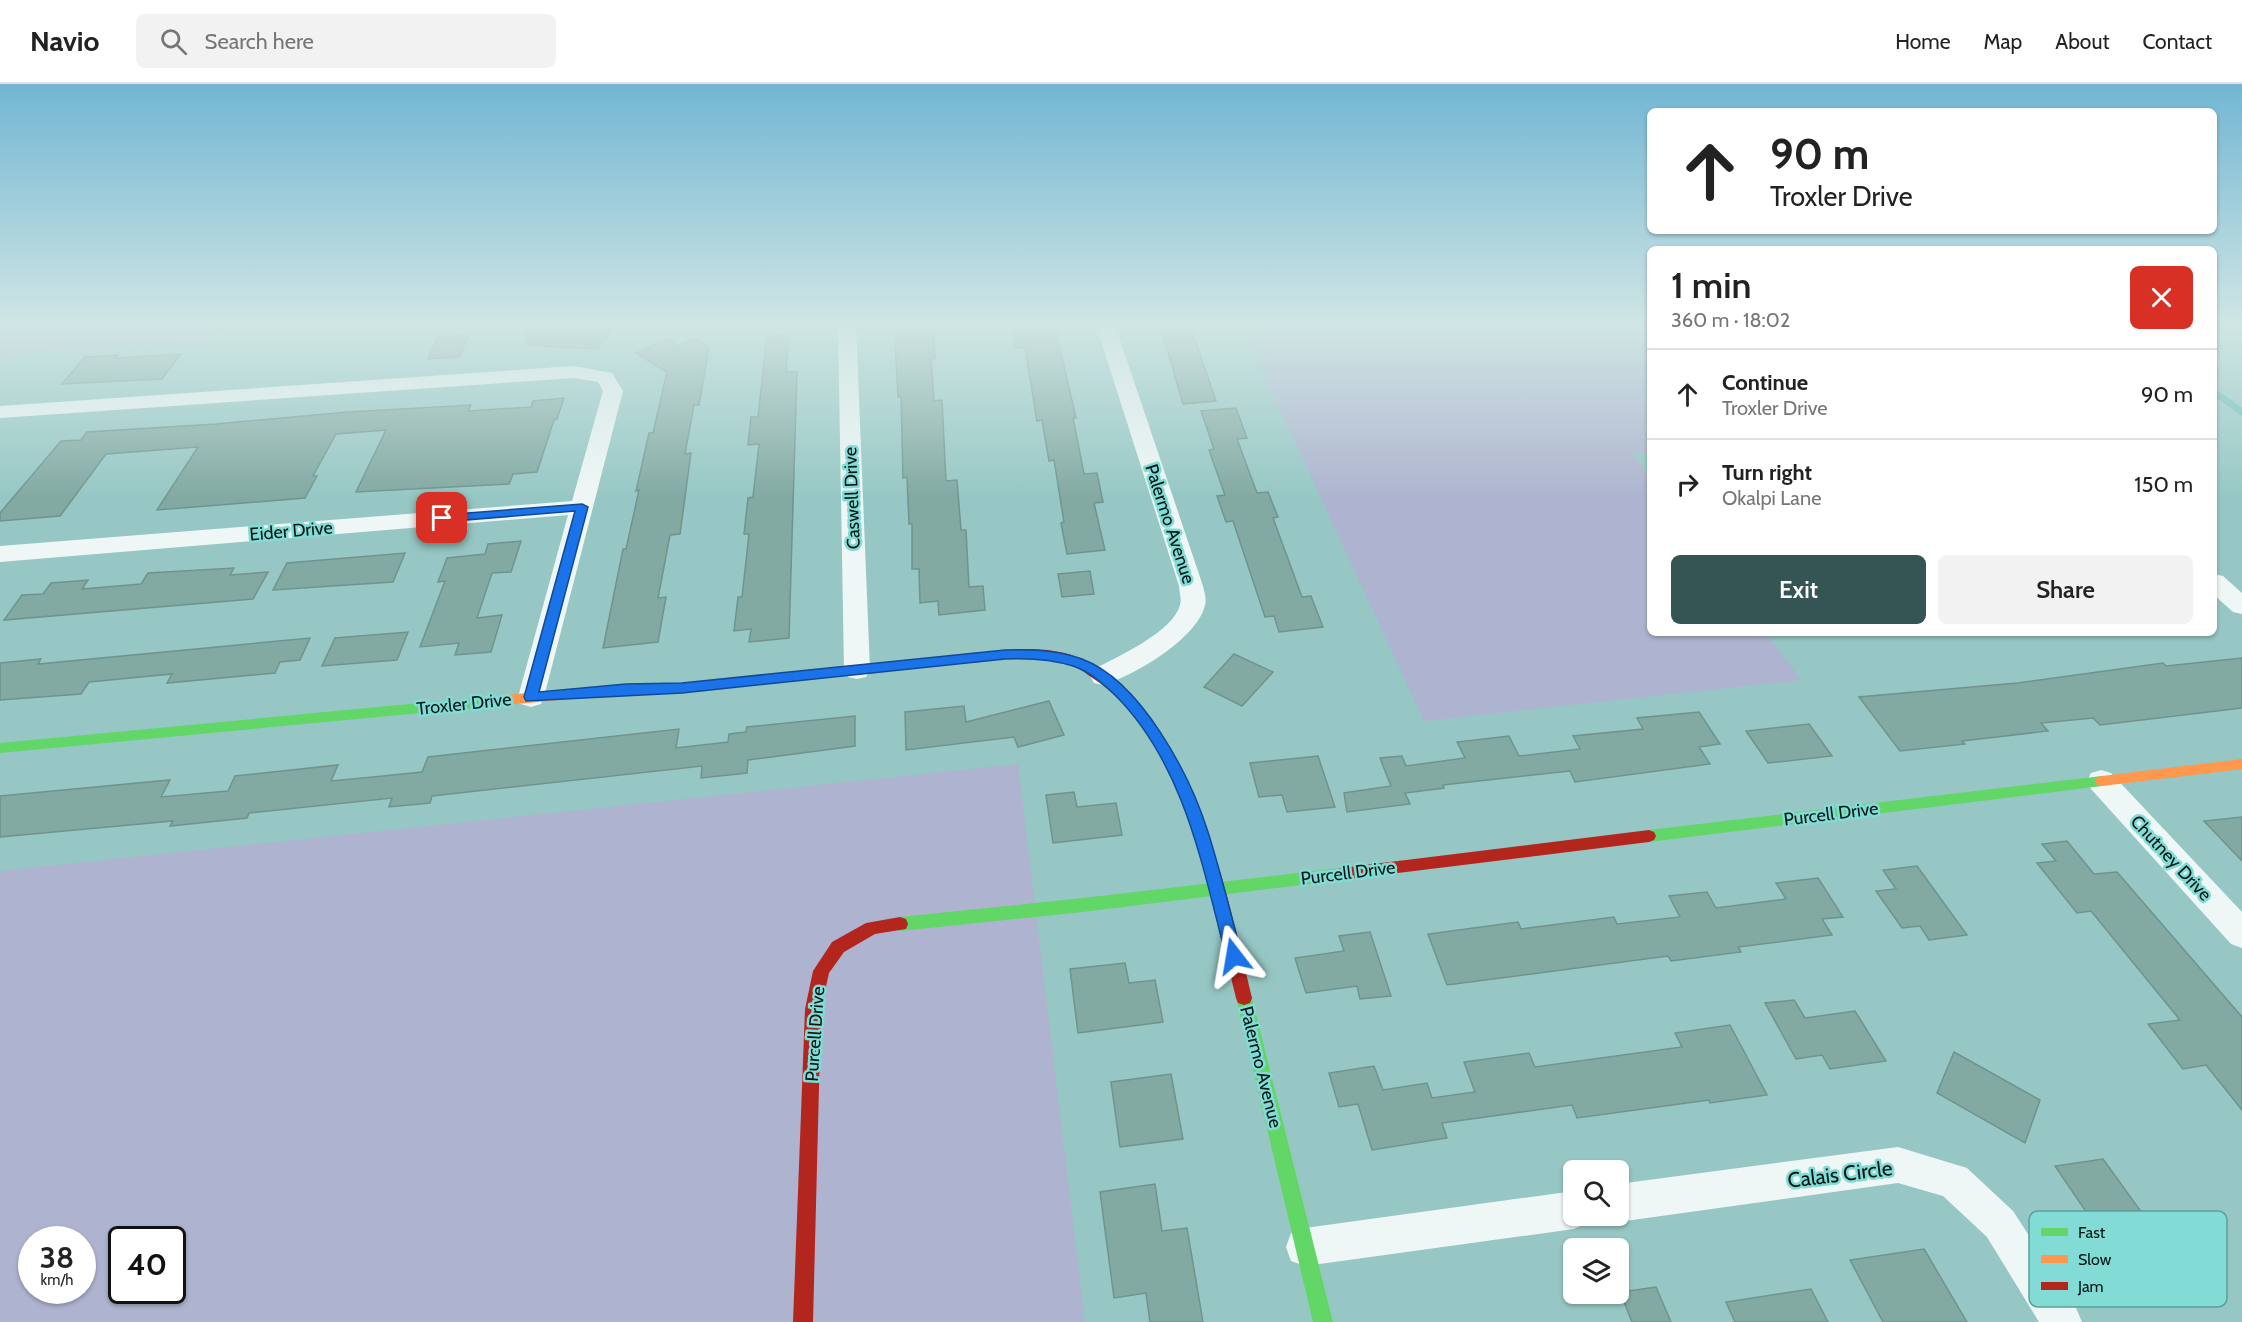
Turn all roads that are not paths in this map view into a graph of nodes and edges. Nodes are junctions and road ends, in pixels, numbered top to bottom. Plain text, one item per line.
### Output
1 (419, 383) edge
2 (609, 383) edge
3 (849, 383) edge
4 (1124, 383) edge
5 (0, 412) edge
6 (582, 507) junction
7 (0, 554) edge
8 (2217, 585) edge
9 (2242, 606) edge
10 (857, 670) junction
11 (1103, 676) junction
12 (531, 697) junction
13 (0, 748) edge
14 (2242, 764) edge
15 (2100, 781) junction
16 (1217, 888) junction
17 (2242, 934) edge
18 (1629, 1202) edge
19 (1563, 1212) edge
20 (1305, 1247) junction
21 (2029, 1270) edge
22 (2053, 1307) edge
23 (803, 1322) edge
24 (1323, 1322) edge
25 (2062, 1322) edge

1 - 5 street
2 - 6 street
3 - 10 street, Caswell Drive
4 - 11 street, Palermo Avenue
6 - 7 street, Eider Drive
6 - 12 street
8 - 9 street
10 - 11 street, Troxler Drive
10 - 12 street, Troxler Drive
11 - 16 street, Palermo Avenue
12 - 13 street, Troxler Drive
14 - 15 street, Purcell Drive
15 - 16 street, Purcell Drive
15 - 17 street, Chutney Drive
16 - 20 street, Palermo Avenue
16 - 23 street, Purcell Drive
18 - 21 street, Calais Circle
19 - 20 street
20 - 24 street, Palermo Avenue
22 - 25 street, Calais Circle

